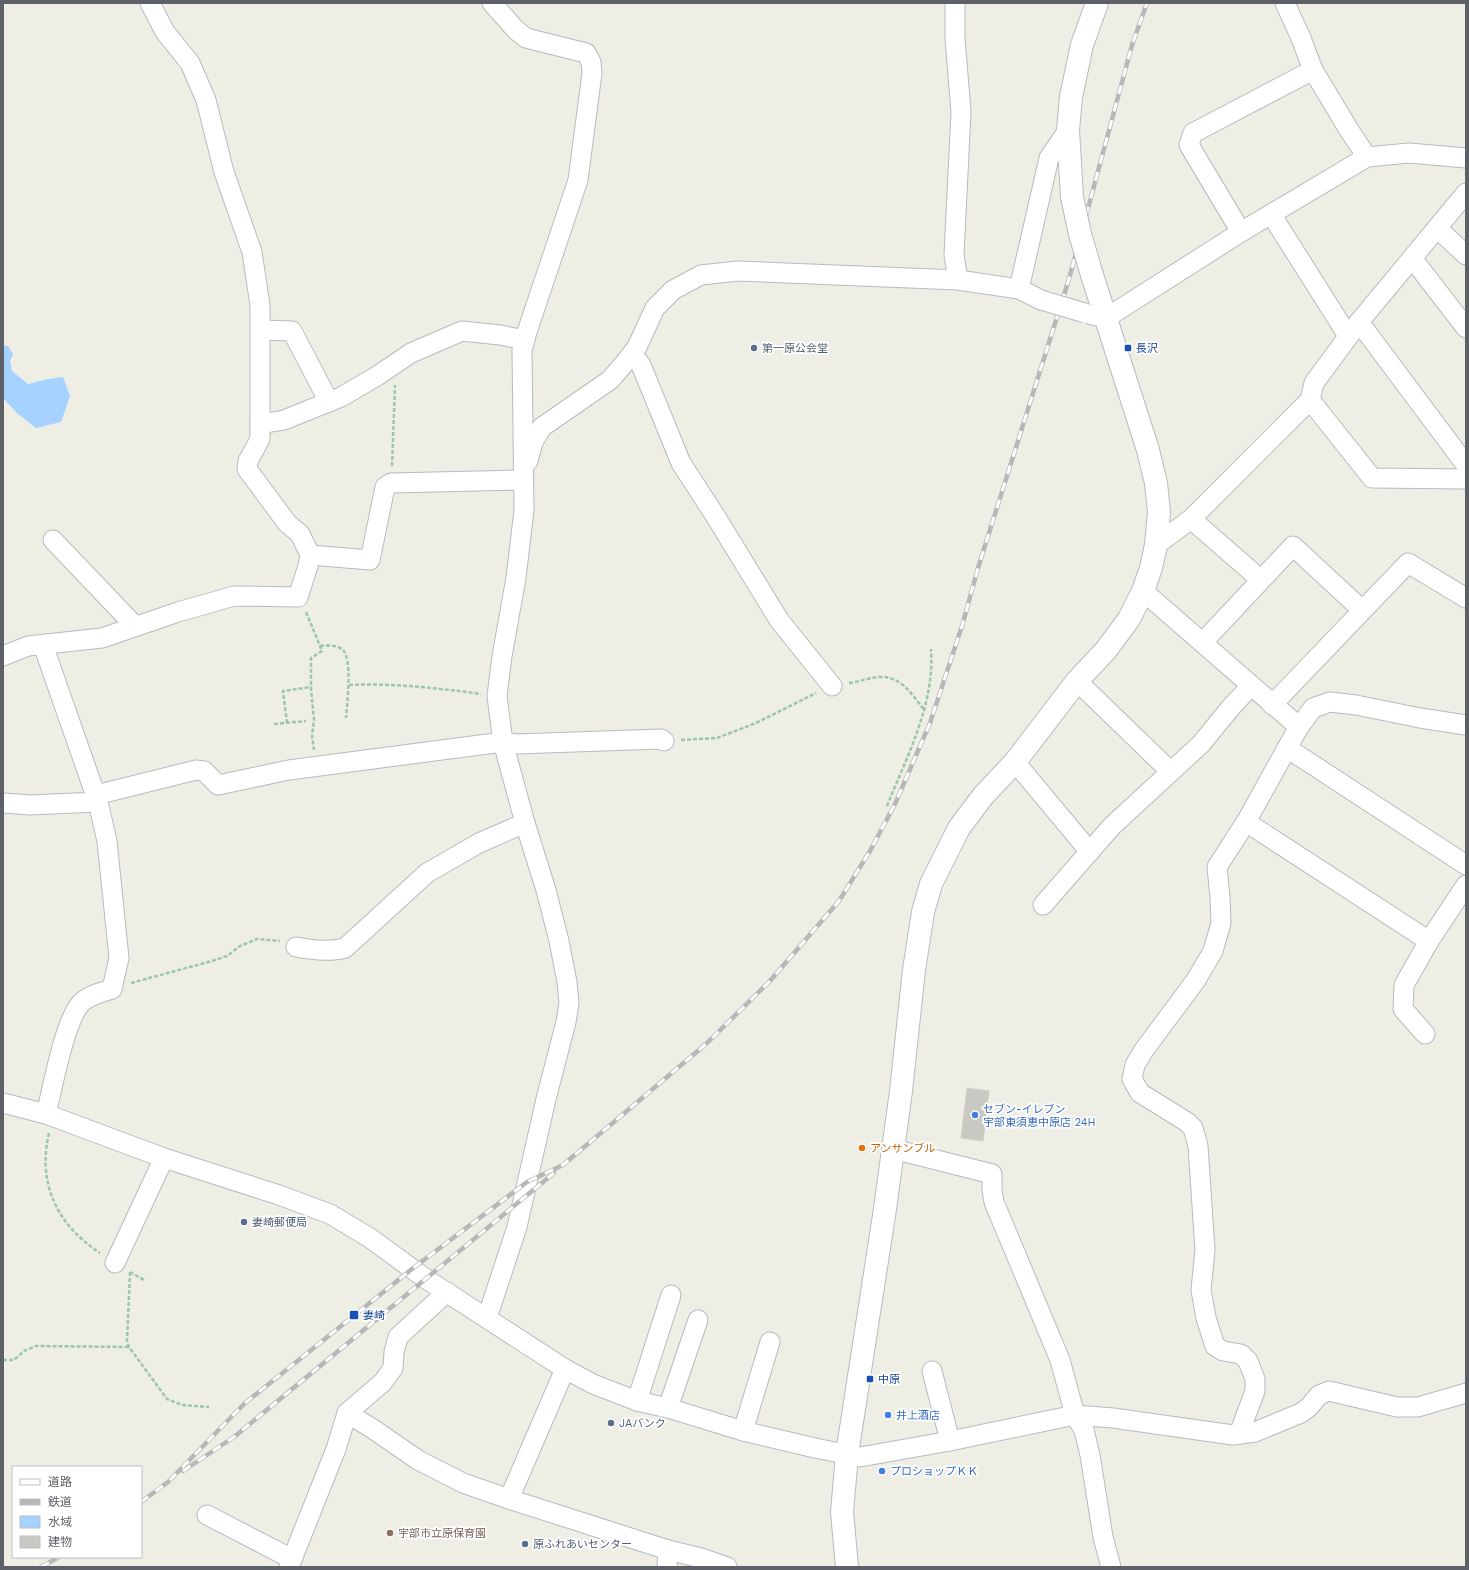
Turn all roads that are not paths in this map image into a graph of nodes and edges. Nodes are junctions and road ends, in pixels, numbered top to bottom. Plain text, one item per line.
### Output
1 (150, 3) edge
2 (492, 3) edge
3 (955, 3) edge
4 (1098, 3) edge
5 (1285, 3) edge
6 (1313, 70) junction
7 (1068, 130) junction
8 (1367, 157) junction
9 (1466, 158) edge
10 (1466, 193) edge
11 (1272, 214) junction
12 (1436, 228) junction
13 (1241, 232) junction
14 (1466, 255) edge
15 (1412, 258) junction
16 (958, 280) junction
17 (1018, 289) junction
18 (1106, 318) junction
19 (1466, 328) edge
20 (1354, 329) junction
21 (261, 330) junction
22 (525, 340) junction
23 (632, 354) junction
24 (1310, 400) junction
25 (329, 402) junction
26 (260, 424) junction
27 (1466, 465) edge
28 (1466, 479) edge
29 (524, 480) junction
30 (1191, 519) junction
31 (53, 540) dead end
32 (1156, 545) junction
33 (310, 555) junction
34 (1260, 579) junction
35 (1143, 591) junction
36 (1466, 598) edge
37 (1362, 610) junction
38 (135, 626) junction
39 (1202, 642) junction
40 (43, 644) junction
41 (3, 656) edge
42 (1077, 681) junction
43 (832, 686) road end
44 (1251, 686) junction
45 (1272, 705) junction
46 (1466, 725) edge
47 (1299, 727) junction
48 (664, 741) road end
49 (503, 742) junction
50 (1287, 748) junction
51 (1015, 762) junction
52 (1171, 772) junction
53 (97, 798) junction
54 (3, 803) edge
55 (1246, 822) junction
56 (525, 823) junction
57 (1090, 852) junction
58 (1466, 865) edge
59 (1466, 885) edge
60 (1043, 905) dead end
61 (1429, 941) junction
62 (296, 947) road end
63 (1425, 1034) dead end
64 (3, 1103) edge
65 (50, 1115) junction
66 (893, 1149) junction
67 (164, 1158) junction
68 (123, 1267) road end
69 (447, 1292) junction
70 (671, 1295) dead end
71 (487, 1318) junction
72 (698, 1320) dead end
73 (770, 1342) dead end
74 (565, 1369) junction
75 (932, 1371) dead end
76 (1466, 1393) edge
77 (637, 1401) junction
78 (668, 1408) junction
79 (347, 1413) junction
80 (1074, 1414) junction
81 (743, 1431) junction
82 (1239, 1434) junction
83 (950, 1441) junction
84 (847, 1454) junction
85 (509, 1499) junction
86 (207, 1515) dead end
87 (667, 1558) edge
88 (291, 1563) edge
89 (727, 1567) edge
90 (847, 1567) edge
91 (1112, 1567) edge

1 - 21 street
2 - 22 street
3 - 16 street
4 - 7 street
5 - 6 street
6 - 8 street
6 - 13 street
7 - 17 street
7 - 18 street, bridge
8 - 9 street
8 - 11 street
10 - 12 street
11 - 13 street
11 - 20 street
12 - 14 street
12 - 15 street
13 - 18 street
15 - 19 street
15 - 20 street
16 - 17 street
16 - 23 street
17 - 18 street, bridge
18 - 32 street
20 - 24 street
20 - 27 street
21 - 25 street
21 - 26 street
22 - 25 street
22 - 29 street
23 - 29 street
23 - 43 street
24 - 28 street
24 - 30 street
25 - 26 street
26 - 33 street
29 - 33 street
29 - 49 street
30 - 32 street
30 - 34 street
31 - 38 street
32 - 35 street
33 - 38 street
34 - 37 street
34 - 39 street
35 - 39 street
35 - 42 street
36 - 37 street
37 - 45 street
38 - 40 street
39 - 44 street
40 - 41 street
40 - 53 street
42 - 51 street
42 - 52 street
44 - 45 street
44 - 52 street
45 - 47 street
46 - 47 street
47 - 50 street
48 - 49 street
49 - 53 street
49 - 56 street
50 - 55 street
50 - 58 street
51 - 57 street
51 - 66 street
52 - 57 street
53 - 54 street
53 - 65 street
55 - 61 street
55 - 82 street
56 - 62 street
56 - 71 street
57 - 60 street
59 - 61 street
61 - 63 street
64 - 65 street
65 - 67 street
66 - 80 street
66 - 84 street
67 - 68 street
67 - 69 street
69 - 71 street
69 - 79 street
70 - 77 street
71 - 74 street
72 - 78 street
73 - 81 street
74 - 77 street
74 - 85 street
75 - 83 street
76 - 82 street
77 - 78 street
78 - 81 street
79 - 85 street
79 - 88 street
80 - 82 street
80 - 83 street
80 - 91 street
81 - 84 street
83 - 84 street
84 - 90 street
85 - 87 street
86 - 88 street
87 - 89 street

